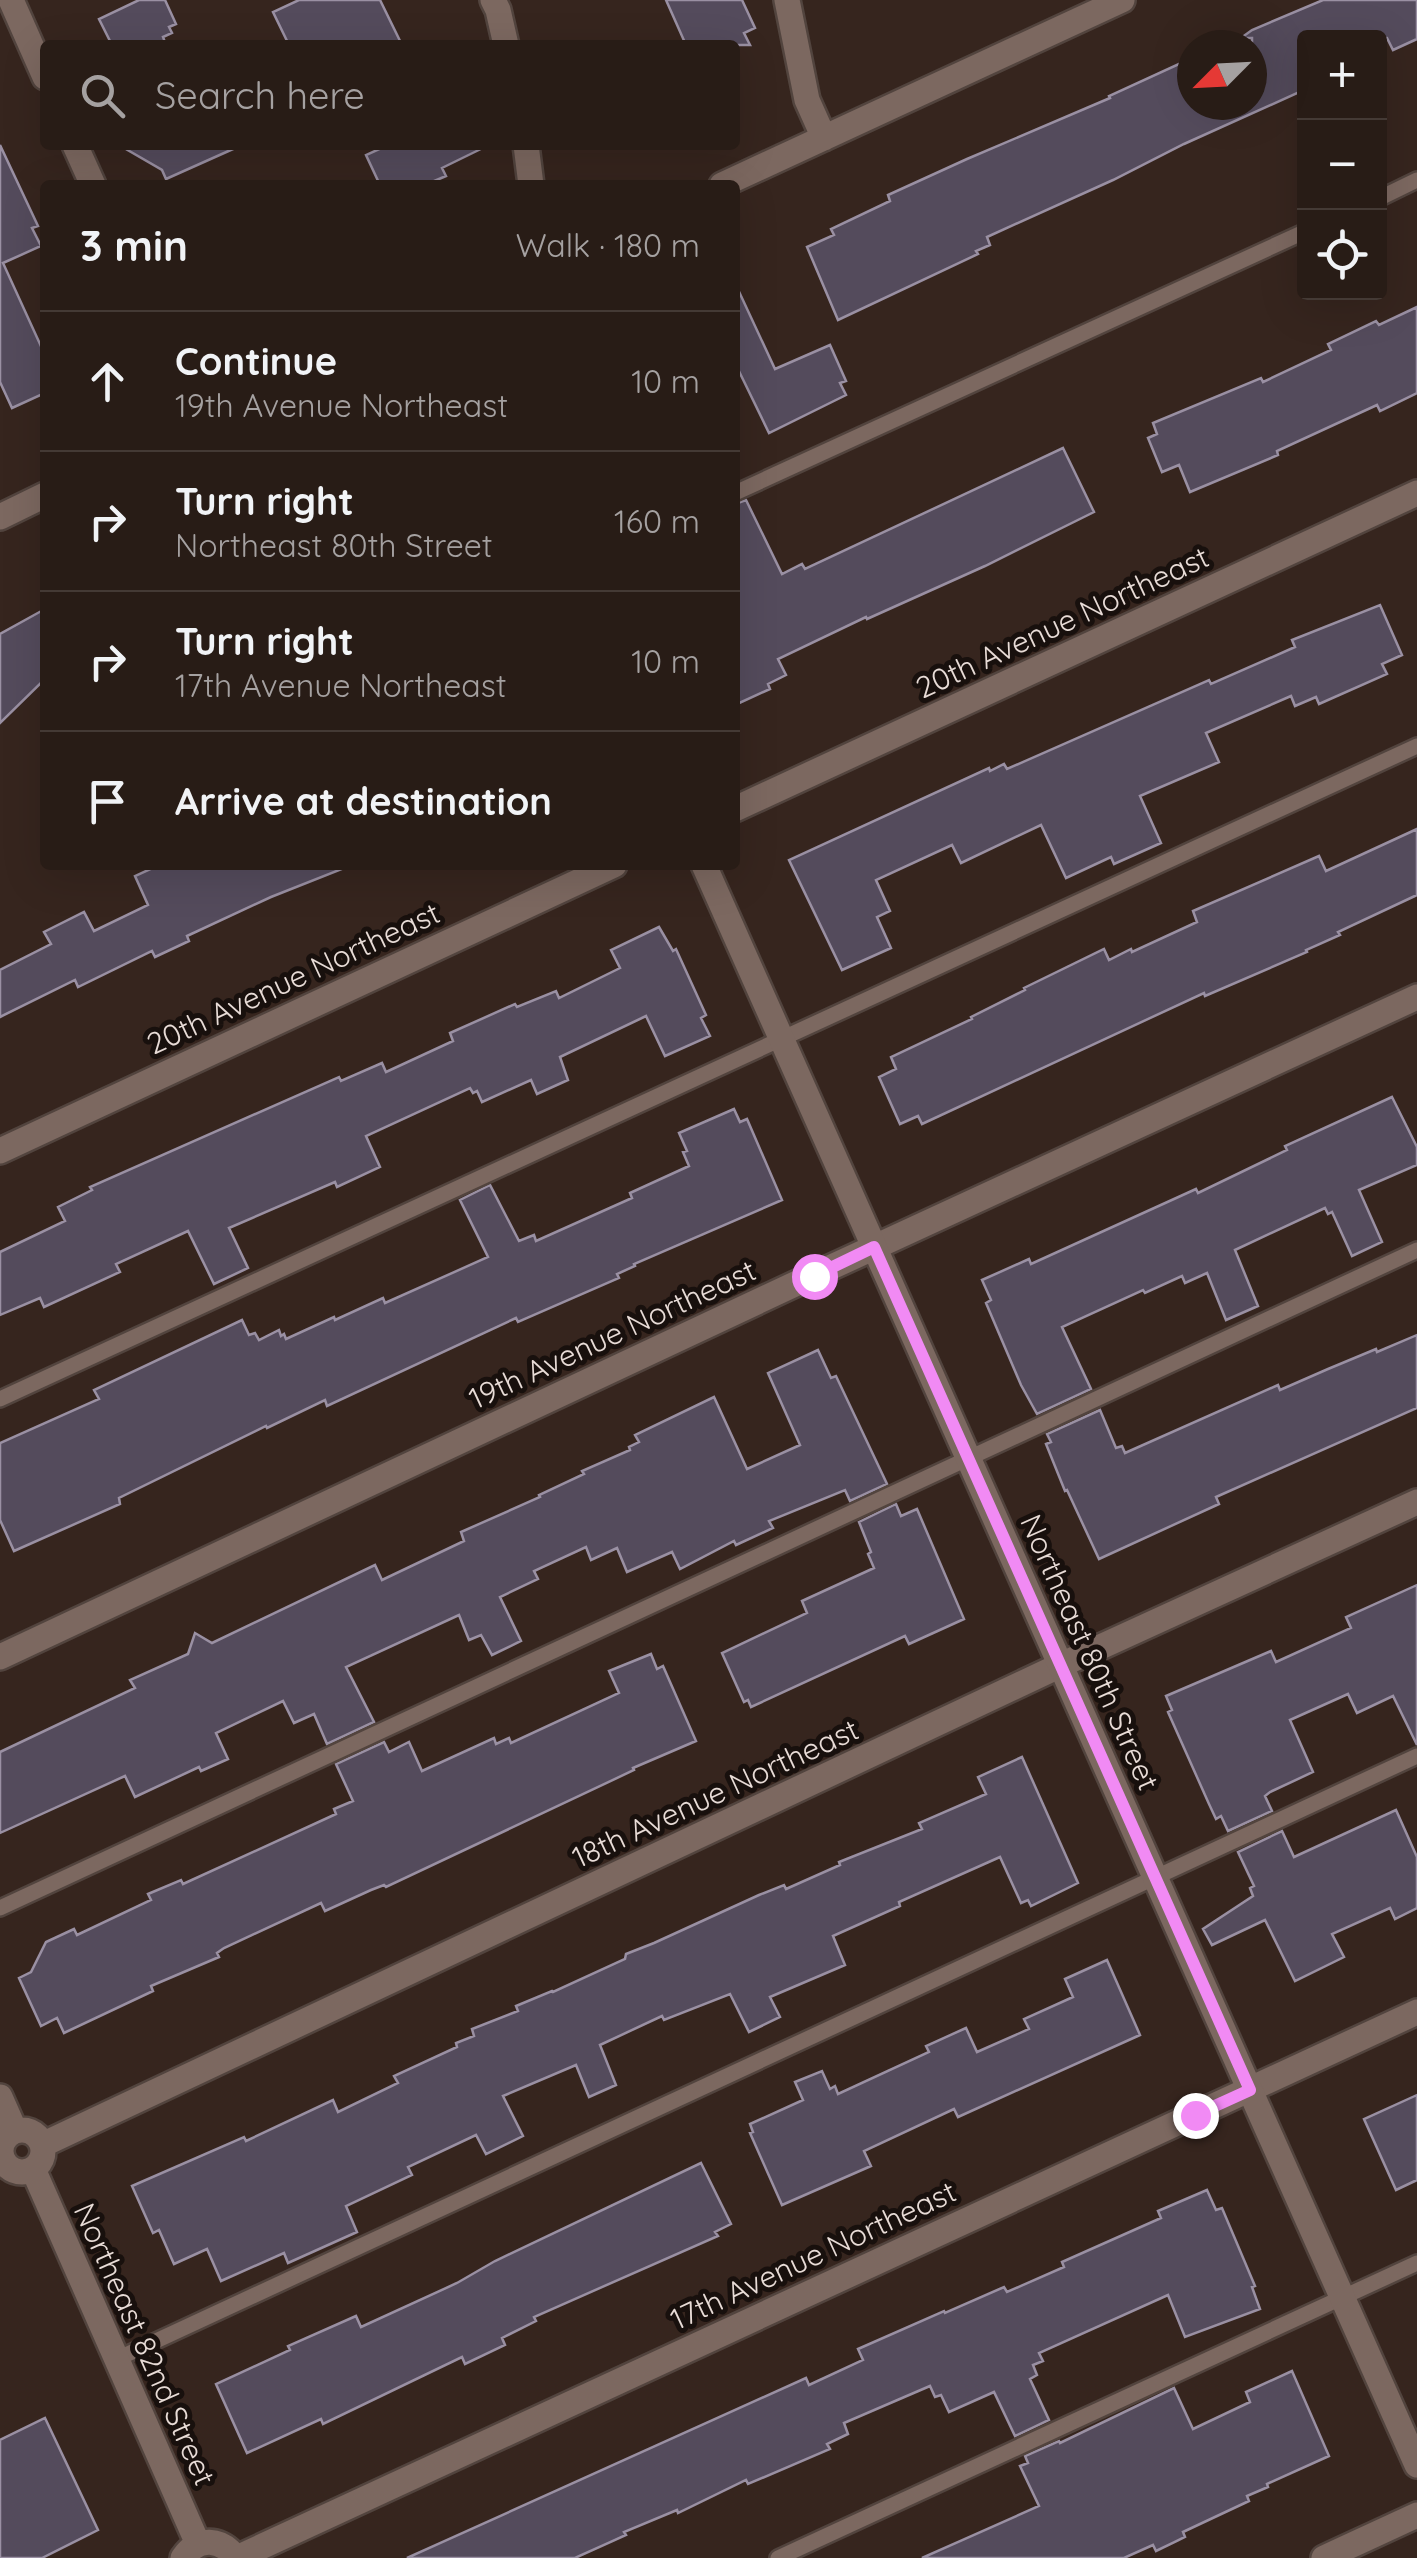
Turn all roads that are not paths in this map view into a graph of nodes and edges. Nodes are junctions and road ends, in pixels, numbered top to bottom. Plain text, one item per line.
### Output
1 (11, 0) edge
2 (493, 0) edge
3 (787, 0) edge
4 (1122, 0) edge
5 (505, 40) edge
6 (40, 66) edge
7 (824, 138) junction
8 (77, 150) edge
9 (527, 150) edge
10 (91, 180) edge
11 (530, 180) edge
12 (733, 180) edge
13 (1417, 180) edge
14 (1387, 195) edge
15 (1297, 235) edge
16 (740, 492) edge
17 (1417, 494) edge
18 (40, 498) edge
19 (0, 518) edge
20 (1417, 746) edge
21 (740, 807) edge
22 (603, 870) edge
23 (706, 870) edge
24 (1417, 997) edge
25 (782, 1039) junction
26 (0, 1151) edge
27 (874, 1247) junction
28 (1417, 1250) edge
29 (0, 1399) edge
30 (968, 1458) junction
31 (1417, 1502) edge
32 (0, 1657) edge
33 (1061, 1666) junction
34 (1417, 1756) edge
35 (1155, 1877) junction
36 (0, 1908) edge
37 (1417, 2012) edge
38 (1250, 2090) junction
39 (0, 2097) edge
40 (15, 2132) junction
41 (1, 2157) edge
42 (38, 2157) junction
43 (1417, 2263) edge
44 (1342, 2297) junction
45 (117, 2359) junction
46 (1417, 2465) edge
47 (1417, 2515) edge
48 (190, 2551) edge
49 (236, 2558) edge
50 (778, 2558) edge
51 (1324, 2558) edge

1 - 6 street
2 - 5 street
3 - 7 street
4 - 7 street
7 - 12 street
8 - 10 street
9 - 11 street
13 - 14 lane
15 - 16 lane
17 - 21 street, 20th Avenue Northeast
18 - 19 street
20 - 25 lane
22 - 26 street, 20th Avenue Northeast
23 - 25 street, Northeast 80th Street
24 - 27 street, 19th Avenue Northeast
25 - 27 street, Northeast 80th Street
25 - 29 lane
27 - 30 street, Northeast 80th Street
27 - 32 street, 19th Avenue Northeast
28 - 30 lane
30 - 33 street, Northeast 80th Street
30 - 36 lane
31 - 33 street, 18th Avenue Northeast
33 - 35 street, Northeast 80th Street
33 - 42 street, 18th Avenue Northeast
34 - 35 lane
35 - 38 street, Northeast 80th Street
35 - 45 lane
37 - 38 street, 17th Avenue Northeast
38 - 44 street, Northeast 80th Street
38 - 49 street, 17th Avenue Northeast
39 - 40 street
40 - 41 street
40 - 42 street
41 - 42 street
42 - 45 street, Northeast 82nd Street
43 - 44 lane
44 - 46 street, Northeast 80th Street
44 - 50 lane
45 - 48 street, Northeast 82nd Street
47 - 51 street
48 - 49 street

